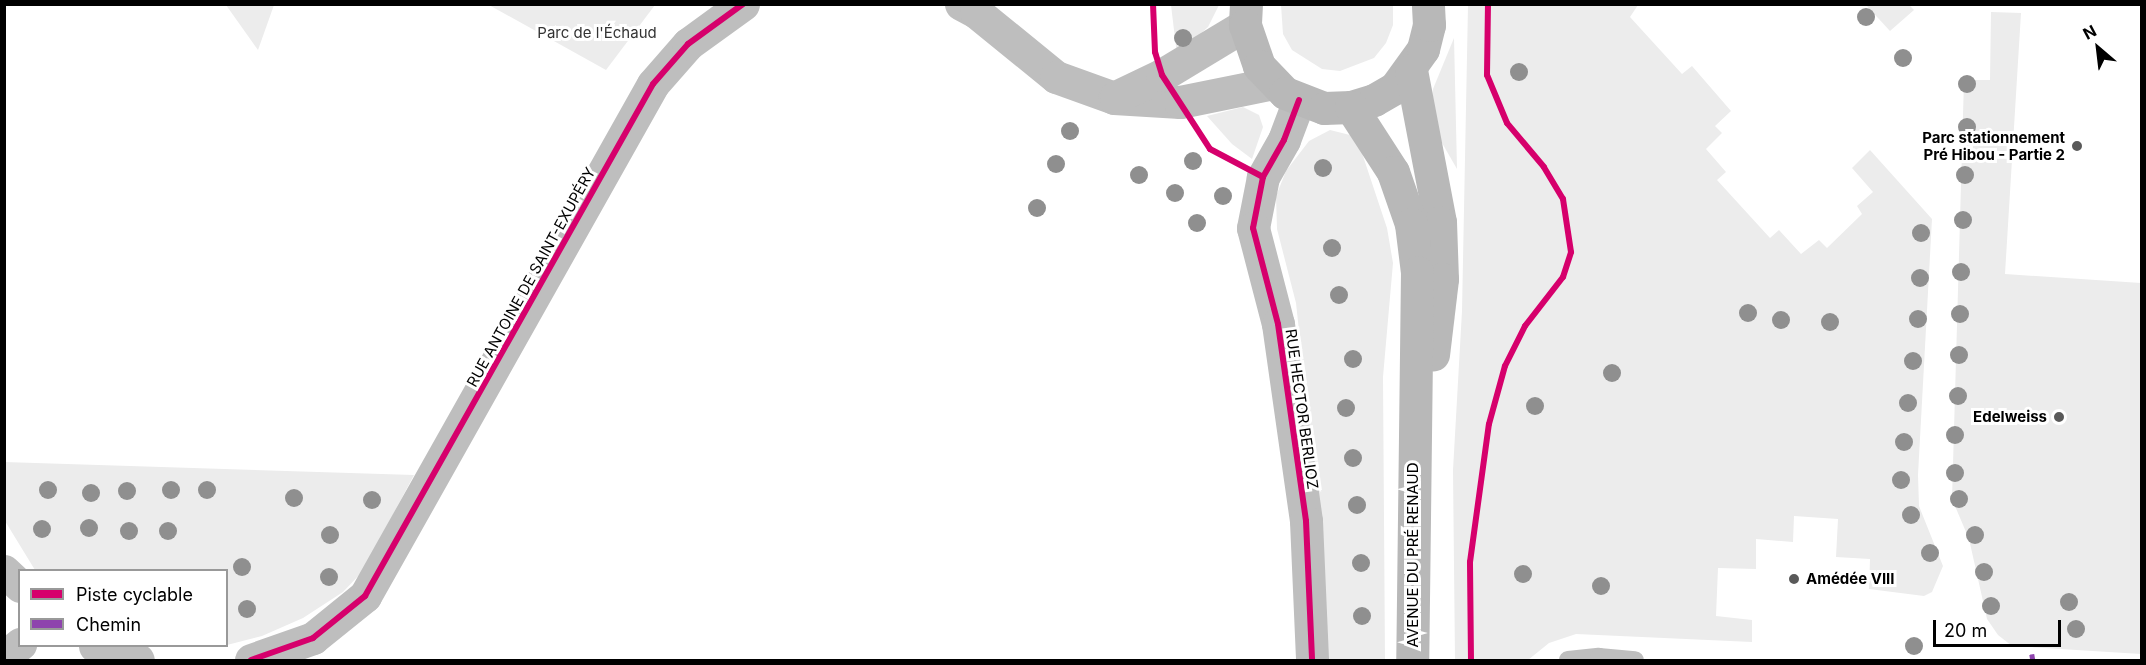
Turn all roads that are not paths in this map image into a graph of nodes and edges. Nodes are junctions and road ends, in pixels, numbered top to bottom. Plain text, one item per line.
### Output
1 (743, 4) edge
2 (961, 4) edge
3 (1428, 4) edge
4 (1245, 15) edge
5 (1411, 70) junction
6 (1272, 82) junction
7 (1114, 98) junction
8 (1299, 100) junction
9 (1351, 107) junction
10 (1414, 450) junction
11 (4, 571) edge
12 (18, 584) edge
13 (18, 646) edge
14 (101, 647) edge
15 (4, 657) edge
16 (138, 660) edge
17 (251, 660) edge
18 (1312, 660) edge
19 (1412, 660) edge
20 (1568, 660) edge
21 (1635, 660) edge

1 - 17 street, RUE ANTOINE DE SAINT-EXUPÉRY
2 - 7 street
3 - 5 main road
4 - 6 main road
4 - 7 street
5 - 9 main road
5 - 10 main road, AVENUE DU PRÉ RENAUD
6 - 7 street
6 - 8 main road
8 - 9 main road
8 - 18 street, RUE HECTOR BERLIOZ
9 - 10 main road, AVENUE DU PRÉ RENAUD
10 - 19 main road, AVENUE DU PRÉ RENAUD
11 - 12 street
13 - 15 street
14 - 16 street
20 - 21 lane

